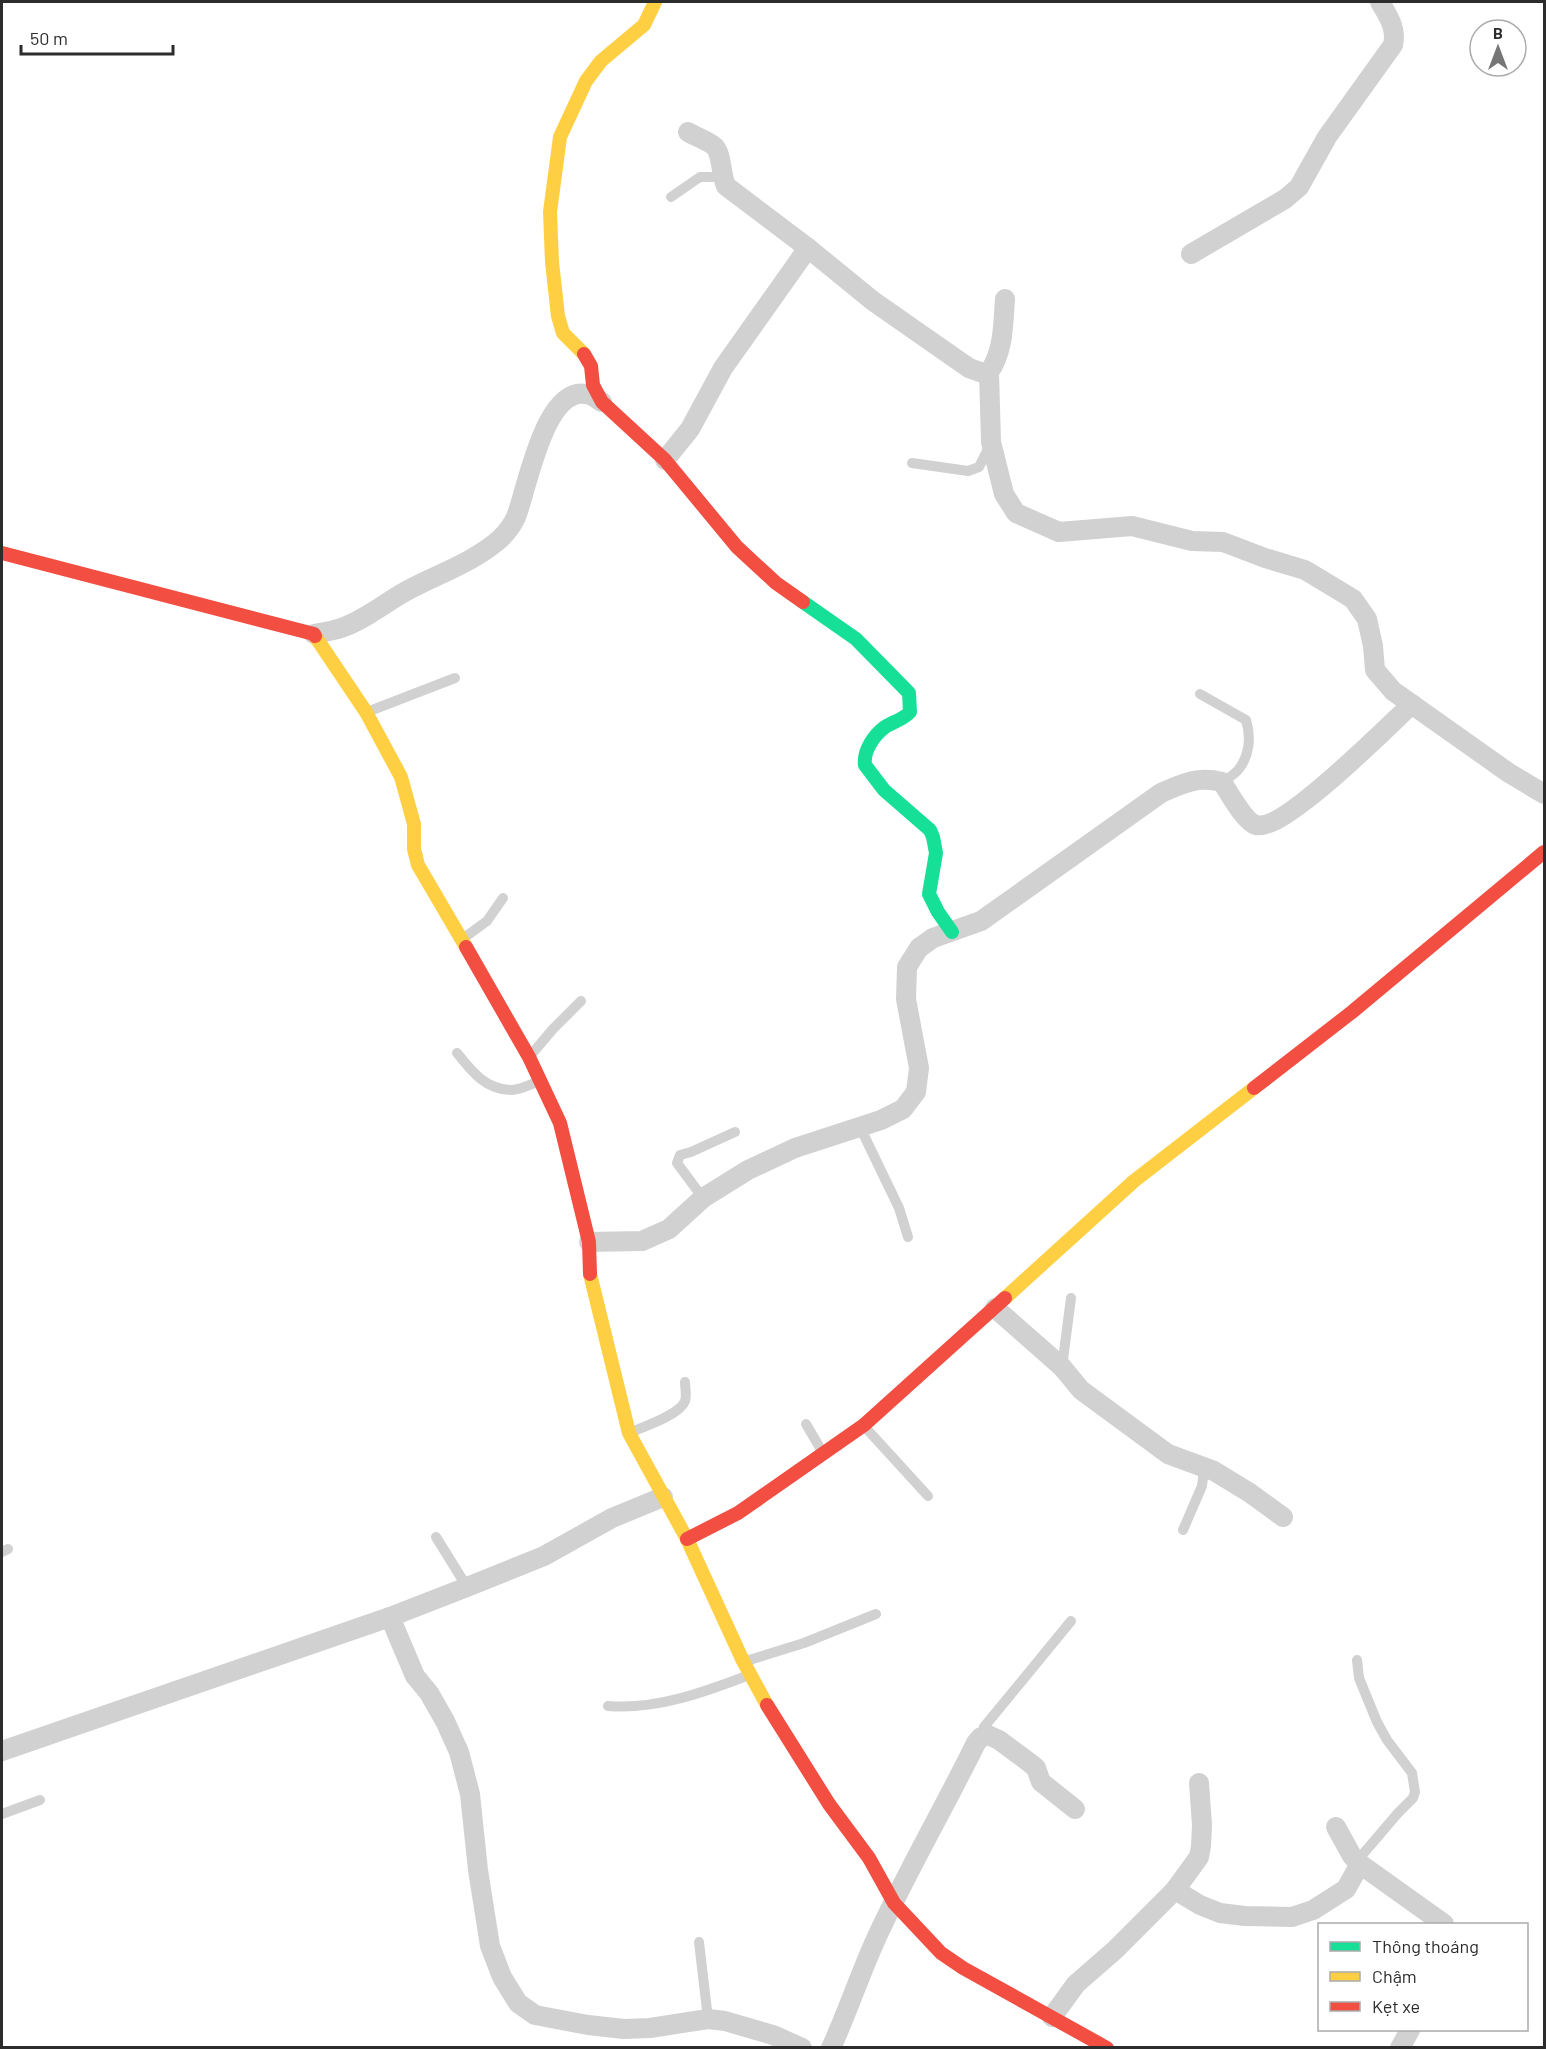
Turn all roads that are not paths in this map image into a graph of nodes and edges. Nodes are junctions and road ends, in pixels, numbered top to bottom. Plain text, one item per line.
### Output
1 (656, 2) edge
2 (1380, 2) edge
3 (688, 132) dead end
4 (722, 177) junction
5 (671, 196) dead end
6 (808, 248) junction
7 (1191, 254) dead end
8 (1005, 299) dead end
9 (989, 372) junction
10 (602, 402) junction
11 (992, 442) junction
12 (665, 460) junction
13 (912, 463) dead end
14 (2, 553) edge
15 (314, 634) junction
16 (455, 678) dead end
17 (1200, 694) dead end
18 (1412, 704) junction
19 (366, 712) junction
20 (1222, 782) junction
21 (1545, 794) edge
22 (1545, 852) edge
23 (503, 898) dead end
24 (952, 932) junction
25 (461, 941) junction
26 (581, 1001) dead end
27 (458, 1053) dead end
28 (529, 1057) junction
29 (540, 1081) junction
30 (860, 1127) junction
31 (735, 1132) dead end
32 (703, 1198) junction
33 (909, 1238) dead end
34 (589, 1242) junction
35 (1071, 1298) dead end
36 (995, 1308) junction
37 (1062, 1367) junction
38 (685, 1382) dead end
39 (806, 1424) dead end
40 (864, 1425) junction
41 (629, 1433) junction
42 (823, 1453) junction
43 (1204, 1469) junction
44 (928, 1496) dead end
45 (663, 1497) junction
46 (1283, 1516) dead end
47 (1183, 1530) dead end
48 (436, 1537) dead end
49 (687, 1539) junction
50 (467, 1587) junction
51 (876, 1614) dead end
52 (390, 1617) junction
53 (1071, 1621) dead end
54 (1357, 1660) dead end
55 (742, 1662) junction
56 (749, 1675) junction
57 (608, 1706) dead end
58 (981, 1737) junction
59 (2, 1751) edge
60 (1199, 1783) dead end
61 (40, 1800) dead end
62 (1075, 1809) dead end
63 (2, 1814) edge
64 (1336, 1827) dead end
65 (1358, 1863) junction
66 (1175, 1890) junction
67 (894, 1903) junction
68 (1443, 1923) edge
69 (699, 1942) dead end
70 (1052, 2017) junction
71 (708, 2019) junction
72 (1410, 2031) edge
73 (802, 2048) edge
74 (831, 2048) edge
75 (1107, 2048) edge
76 (1401, 2048) edge

1 - 10 street
2 - 7 street
3 - 4 street
4 - 5 lane
4 - 6 street
6 - 9 street
6 - 12 street
8 - 9 street
9 - 11 street
10 - 12 street
10 - 15 street
11 - 13 lane
11 - 18 street
12 - 24 street
14 - 15 street
15 - 19 street
16 - 19 lane
17 - 20 lane
18 - 20 street
18 - 21 street
19 - 25 street
20 - 24 street
22 - 36 street
23 - 25 lane
24 - 30 street
25 - 28 street
26 - 28 lane
27 - 29 lane
28 - 29 street
29 - 34 street
30 - 32 street
30 - 33 lane
31 - 32 lane
32 - 34 street
34 - 41 street
35 - 37 lane
36 - 37 street
36 - 40 street
37 - 43 street
38 - 41 lane
39 - 42 lane
40 - 42 street
40 - 44 lane
41 - 45 street
42 - 49 street
43 - 46 street
43 - 47 lane
45 - 49 street
45 - 50 street
48 - 50 lane
49 - 55 street
50 - 52 street
51 - 55 lane
52 - 59 street
52 - 71 street
53 - 58 lane
54 - 65 lane
55 - 56 street
56 - 57 lane
56 - 67 street
58 - 62 street
58 - 67 street
60 - 66 street
61 - 63 lane
64 - 65 street
65 - 66 street
65 - 68 street
66 - 70 street
67 - 70 street
67 - 74 street
69 - 71 lane
70 - 75 street
71 - 73 street
72 - 76 street

